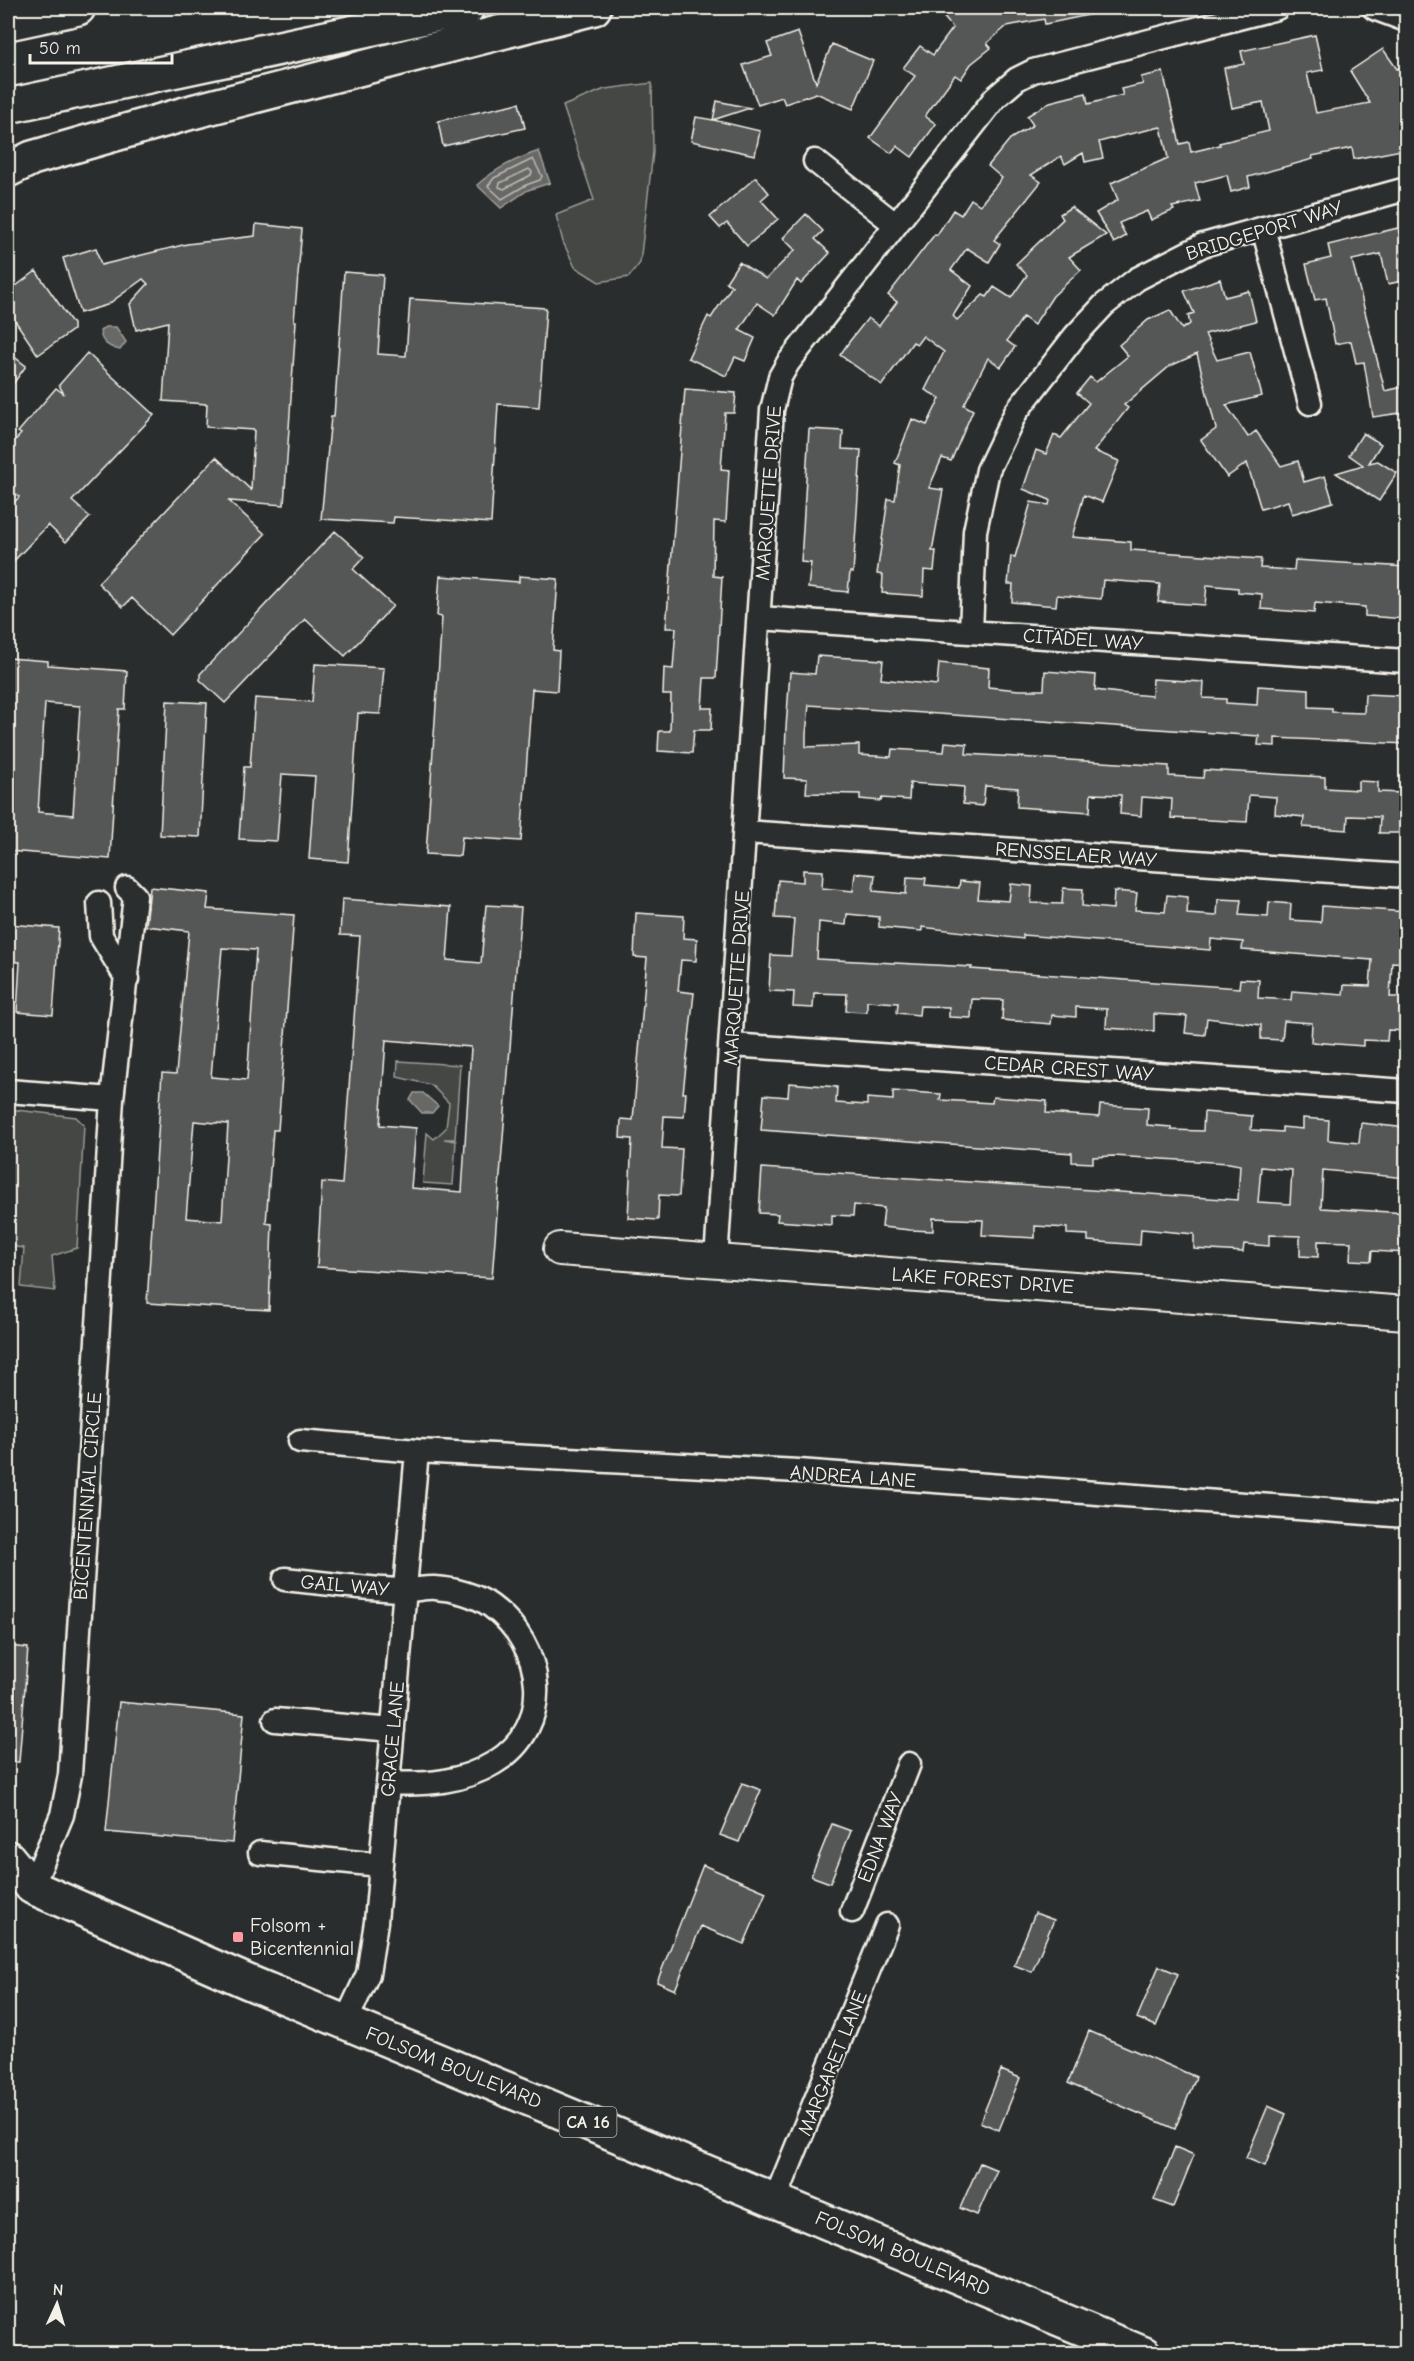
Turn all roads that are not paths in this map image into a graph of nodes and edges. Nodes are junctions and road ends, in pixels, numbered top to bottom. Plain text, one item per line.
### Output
1 (78, 8) edge
2 (467, 8) edge
3 (594, 8) edge
4 (1277, 8) edge
5 (1374, 8) edge
6 (1407, 20) edge
7 (8, 23) edge
8 (8, 106) edge
9 (815, 161) dead end
10 (8, 170) edge
11 (1407, 189) edge
12 (896, 225) junction
13 (1263, 228) junction
14 (1310, 403) dead end
15 (759, 618) junction
16 (971, 632) junction
17 (1407, 660) edge
18 (745, 832) junction
19 (1407, 876) edge
20 (127, 888) dead end
21 (133, 918) junction
22 (126, 979) junction
23 (731, 1045) junction
24 (8, 1091) edge
25 (1407, 1091) edge
26 (112, 1099) junction
27 (560, 1249) dead end
28 (716, 1260) junction
29 (1407, 1313) edge
30 (300, 1441) dead end
31 (417, 1451) junction
32 (1407, 1516) edge
33 (285, 1579) dead end
34 (405, 1591) junction
35 (275, 1720) dead end
36 (393, 1730) junction
37 (909, 1764) dead end
38 (388, 1783) junction
39 (260, 1853) dead end
40 (8, 1858) edge
41 (381, 1865) junction
42 (20, 1890) edge
43 (852, 1911) dead end
44 (887, 1925) dead end
45 (345, 2023) junction
46 (775, 2200) junction
47 (1144, 2354) edge

1 - 7 main road
2 - 8 main road
3 - 10 main road
4 - 12 street, MARQUETTE DRIVE
5 - 6 street
9 - 12 street
11 - 13 street, BRIDGEPORT WAY
12 - 15 street, MARQUETTE DRIVE
13 - 14 street
13 - 16 street, BRIDGEPORT WAY
15 - 16 street, CITADEL WAY
15 - 18 street, MARQUETTE DRIVE
16 - 17 street, CITADEL WAY
18 - 19 street, RENSSELAER WAY
18 - 23 street, MARQUETTE DRIVE
20 - 21 street, BICENTENNIAL CIRCLE
21 - 22 street, BICENTENNIAL CIRCLE
21 - 22 street
22 - 26 street, BICENTENNIAL CIRCLE
23 - 25 street, CEDAR CREST WAY
23 - 28 street, MARQUETTE DRIVE
24 - 26 street
26 - 42 street, BICENTENNIAL CIRCLE
27 - 28 street, LAKE FOREST DRIVE
28 - 29 street, LAKE FOREST DRIVE
30 - 31 street, ANDREA LANE
31 - 32 street, ANDREA LANE
31 - 34 street, GRACE LANE
33 - 34 street, GAIL WAY
34 - 36 street, GRACE LANE
34 - 38 street, GAIL WAY
35 - 36 street
36 - 38 street, GRACE LANE
37 - 43 street, EDNA WAY
38 - 41 street, GRACE LANE
39 - 41 street
40 - 42 main road, FOLSOM BOULEVARD / CA 16
41 - 45 street, GRACE LANE
42 - 45 main road, FOLSOM BOULEVARD / CA 16
44 - 46 street, MARGARET LANE
45 - 46 main road, FOLSOM BOULEVARD / CA 16
46 - 47 main road, FOLSOM BOULEVARD / CA 16

